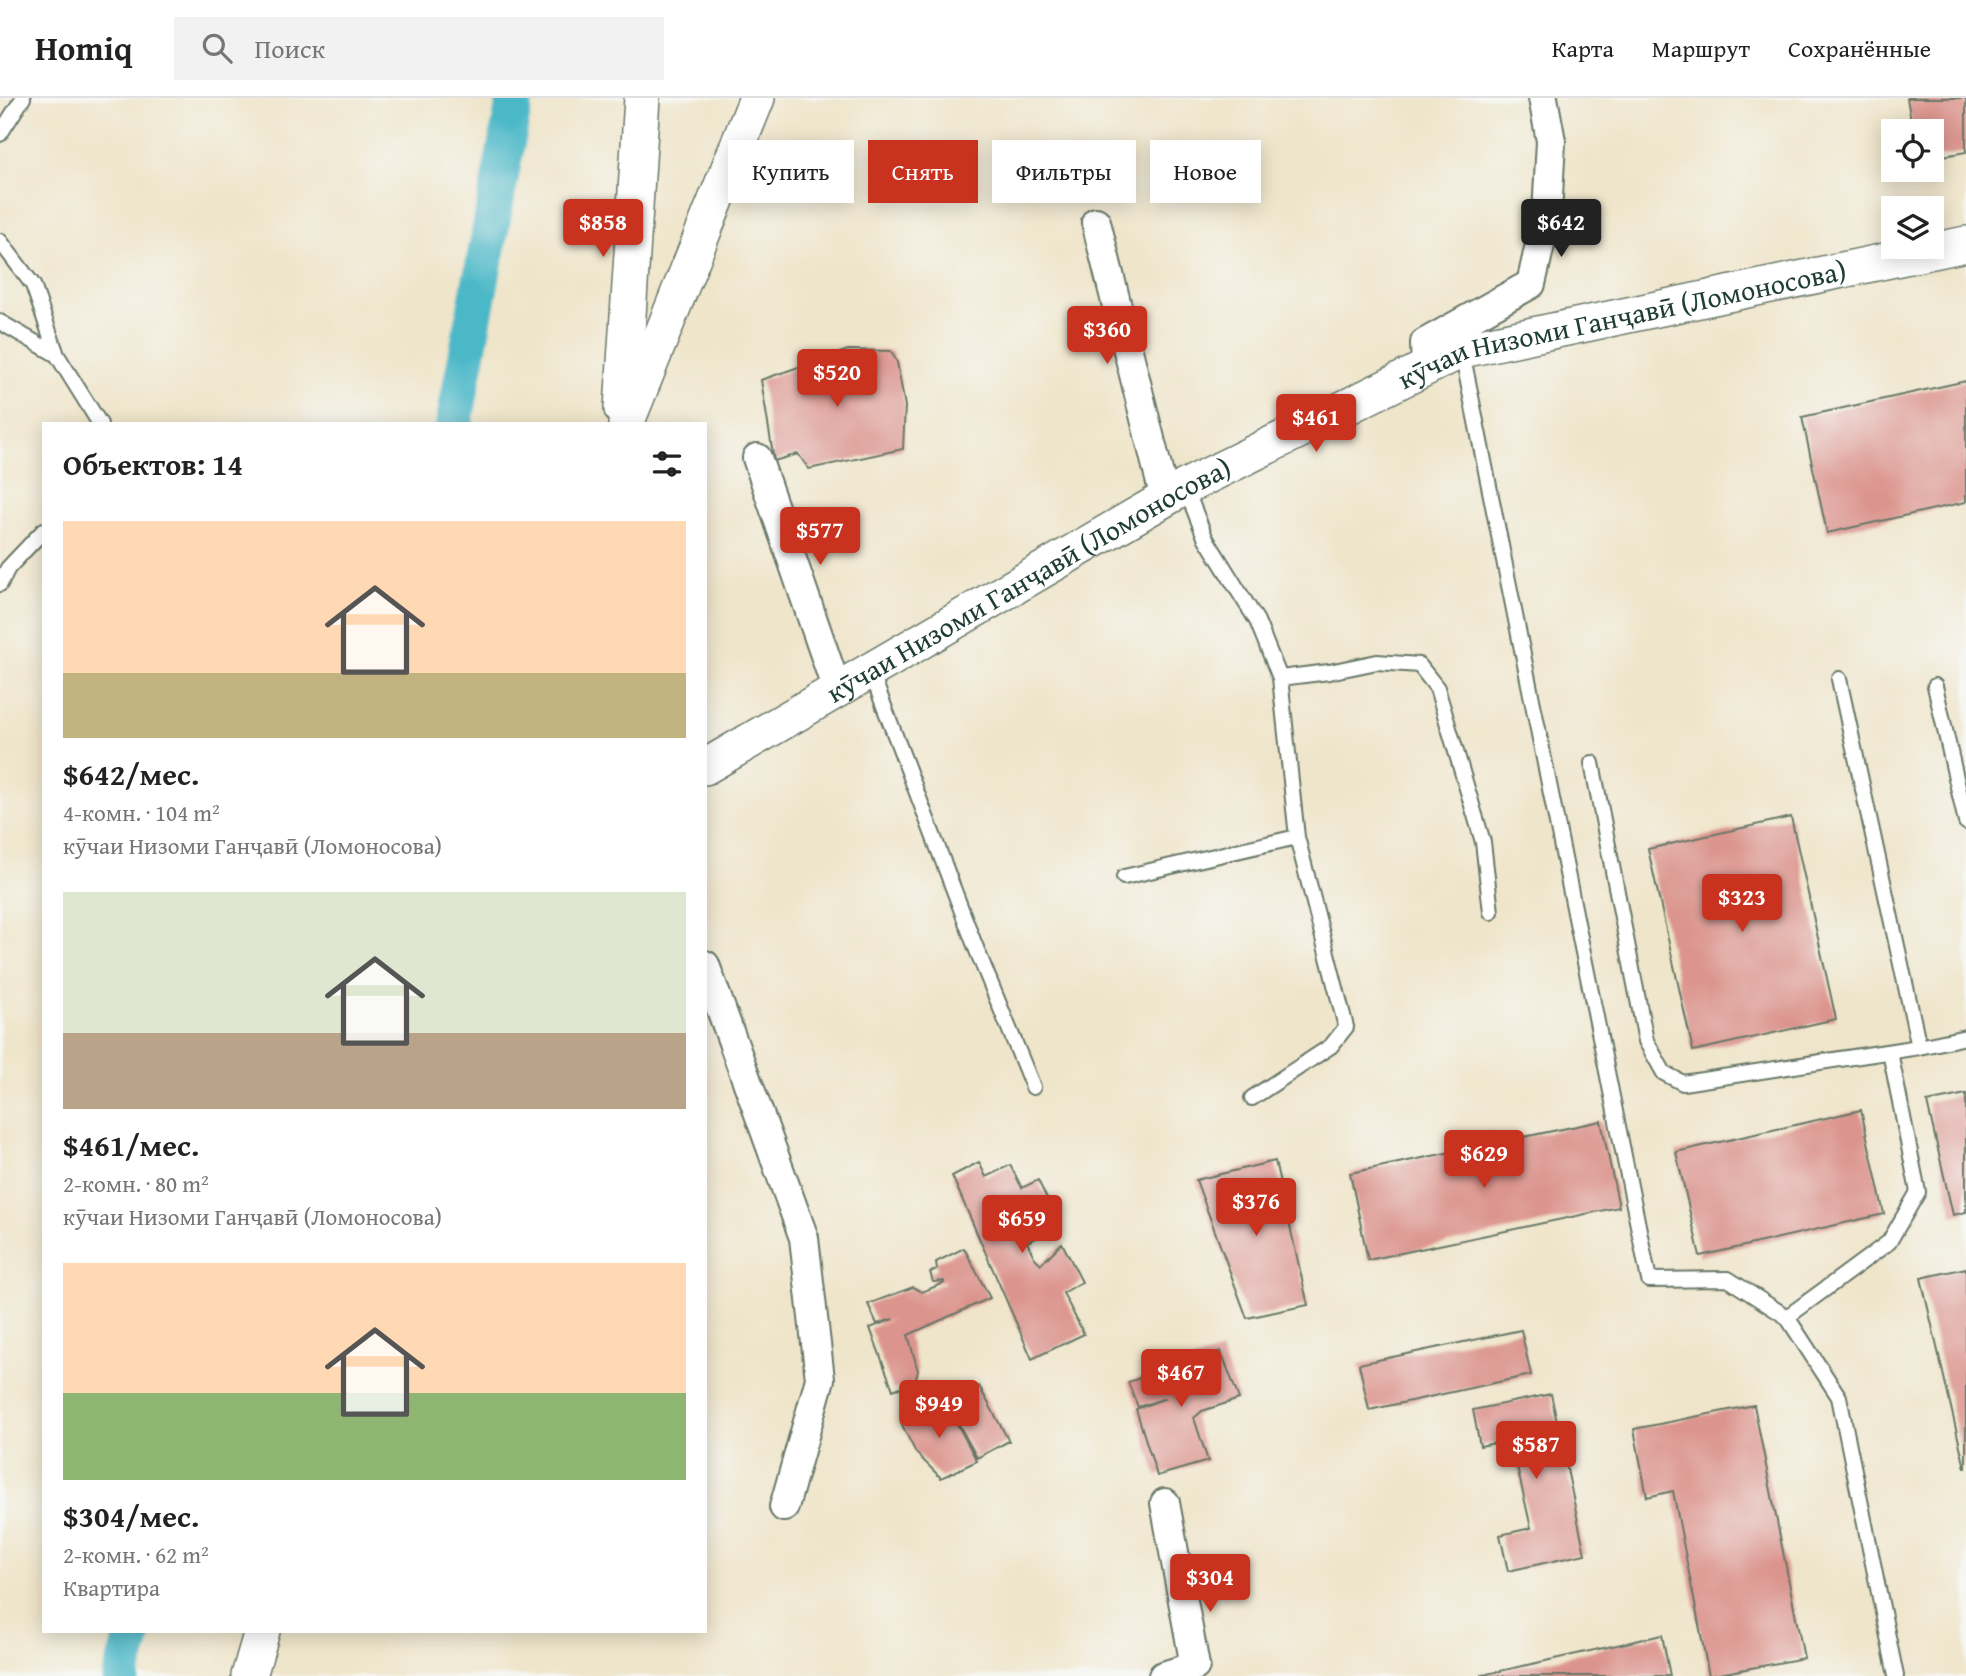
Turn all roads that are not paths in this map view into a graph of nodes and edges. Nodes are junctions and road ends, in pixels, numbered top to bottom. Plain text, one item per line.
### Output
1 (23, 98) edge
2 (642, 98) edge
3 (757, 98) edge
4 (1543, 98) edge
5 (0, 134) edge
6 (1096, 222) dead end
7 (0, 241) edge
8 (1966, 244) edge
9 (0, 322) edge
10 (1462, 350) junction
11 (57, 355) junction
12 (1426, 368) junction
13 (99, 422) edge
14 (621, 422) edge
15 (627, 422) edge
16 (758, 458) dead end
17 (1175, 493) junction
18 (42, 532) edge
19 (0, 584) edge
20 (871, 670) junction
21 (1280, 678) junction
22 (1839, 679) dead end
23 (1936, 686) dead end
24 (837, 690) junction
25 (1592, 763) dead end
26 (707, 766) edge
27 (1966, 822) edge
28 (1297, 837) junction
29 (1124, 877) dead end
30 (1491, 912) dead end
31 (707, 971) edge
32 (1966, 1037) edge
33 (1919, 1047) junction
34 (1890, 1052) junction
35 (1033, 1087) dead end
36 (1252, 1098) dead end
37 (1787, 1317) junction
38 (1165, 1503) dead end
39 (784, 1507) dead end
40 (261, 1633) edge
41 (249, 1676) edge
42 (1163, 1676) edge
43 (1896, 1676) edge

1 - 5 lane
2 - 14 street
3 - 15 street
4 - 12 street
6 - 17 street
7 - 11 lane
8 - 10 street, кӯчаи Низоми Ганҷавӣ (Ломоносова)
9 - 11 lane
10 - 12 street, кӯчаи Низоми Ганҷавӣ (Ломоносова)
10 - 37 lane
11 - 13 lane
12 - 17 street, кӯчаи Низоми Ганҷавӣ (Ломоносова)
16 - 24 street
17 - 20 street, кӯчаи Низоми Ганҷавӣ (Ломоносова)
17 - 21 lane
18 - 19 lane
20 - 24 street, кӯчаи Низоми Ганҷавӣ (Ломоносова)
20 - 35 lane
21 - 28 lane
21 - 30 lane
22 - 33 lane
23 - 27 lane
24 - 26 street, кӯчаи Низоми Ганҷавӣ (Ломоносова)
25 - 34 lane
28 - 29 lane
28 - 36 lane
31 - 39 street
32 - 33 lane
33 - 34 lane
34 - 37 lane
37 - 43 lane
38 - 42 street
40 - 41 street

